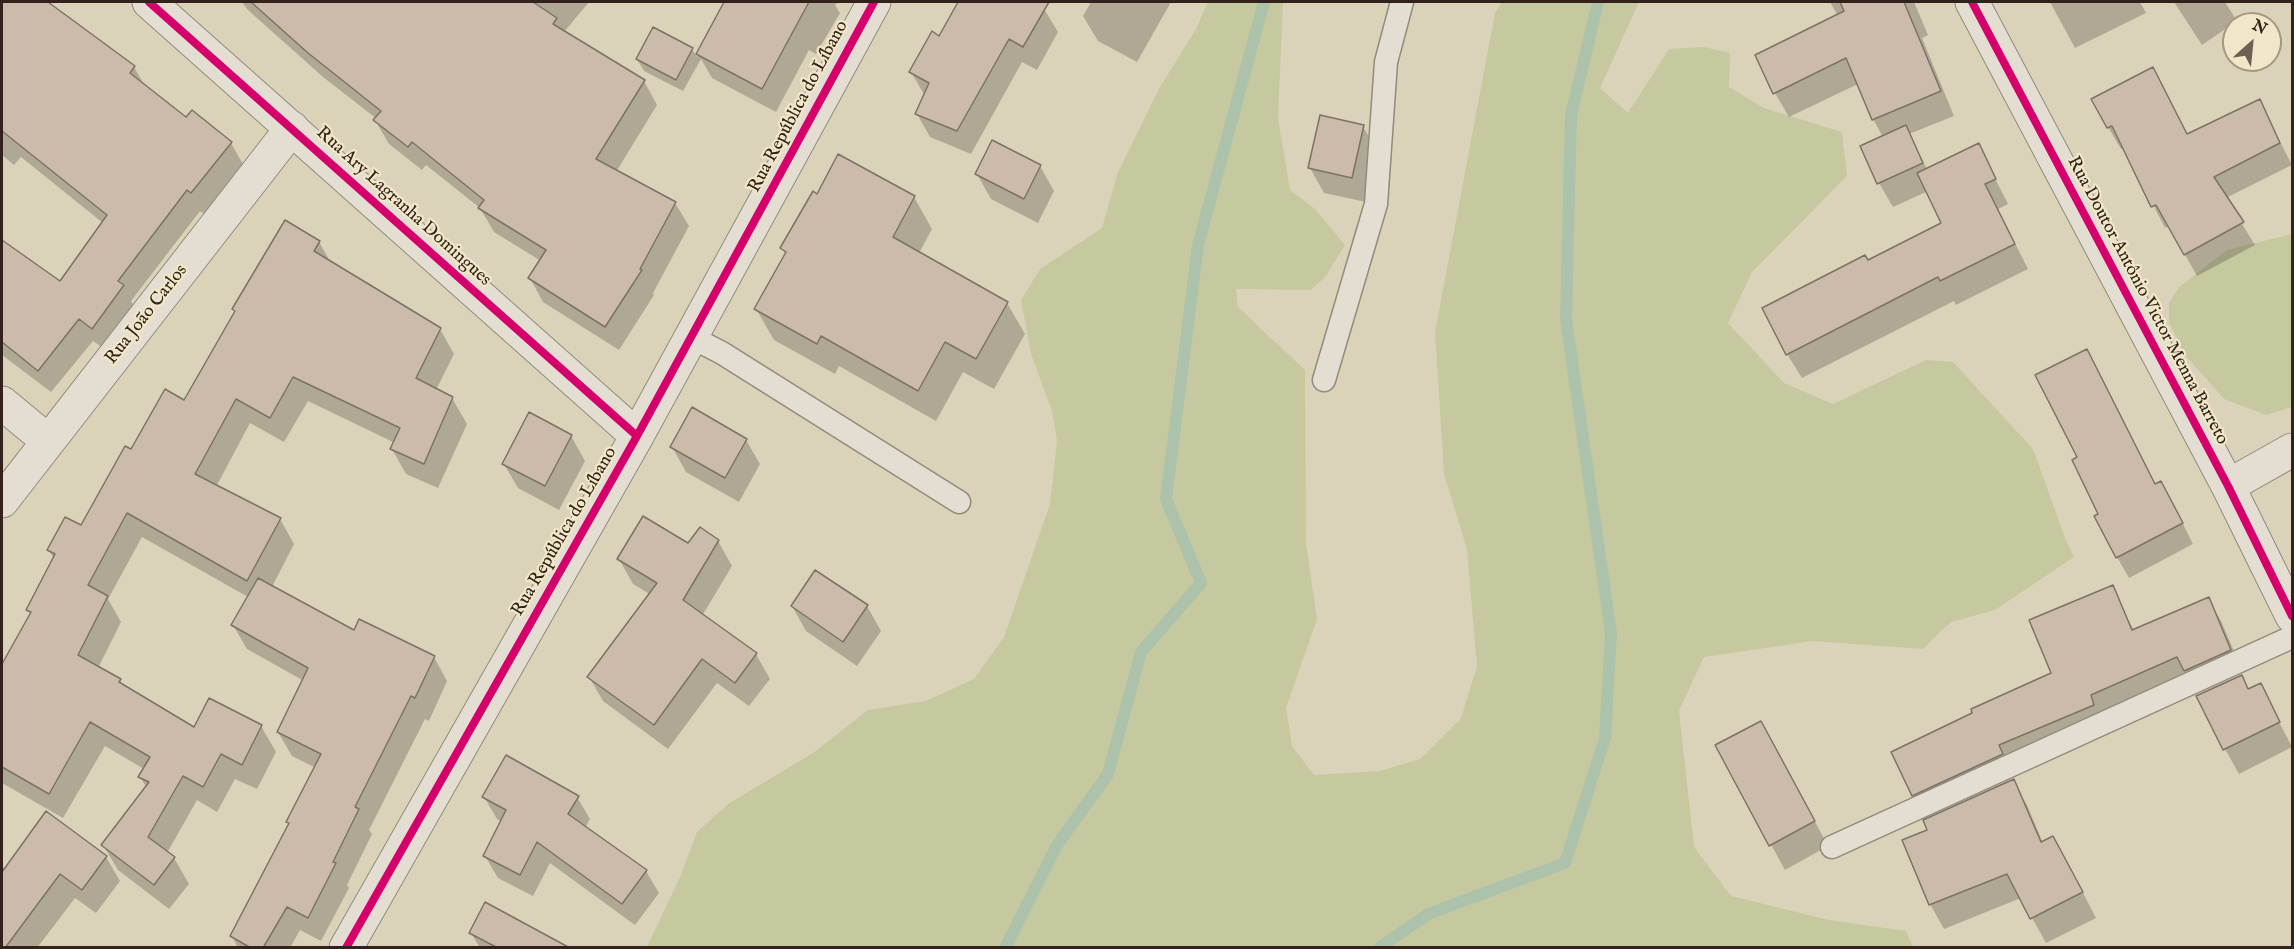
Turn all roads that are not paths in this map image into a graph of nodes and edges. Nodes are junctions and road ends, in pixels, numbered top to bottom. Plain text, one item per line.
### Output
1 (150, 2) edge
2 (873, 2) edge
3 (1402, 2) edge
4 (1972, 2) edge
5 (292, 128) junction
6 (691, 337) junction
7 (1324, 380) dead end
8 (2, 403) edge
9 (637, 436) junction
10 (48, 441) junction
11 (2292, 450) edge
12 (2228, 486) junction
13 (2, 501) edge
14 (959, 502) dead end
15 (2292, 616) edge
16 (2292, 637) edge
17 (1832, 847) dead end
18 (346, 948) edge

1 - 5 street, Rua Ary Lagranha Domingues
2 - 6 street, Rua República do Líbano
3 - 7 lane
4 - 12 street, Rua Doutor Antônio Victor Menna Barreto
5 - 9 street, Rua Ary Lagranha Domingues
5 - 10 street, Rua João Carlos
6 - 9 street, Rua República do Líbano
6 - 14 lane
8 - 10 street
9 - 18 street, Rua República do Líbano
10 - 13 street, Rua João Carlos
11 - 12 street
12 - 15 street, Rua Doutor Antônio Victor Menna Barreto
16 - 17 lane

